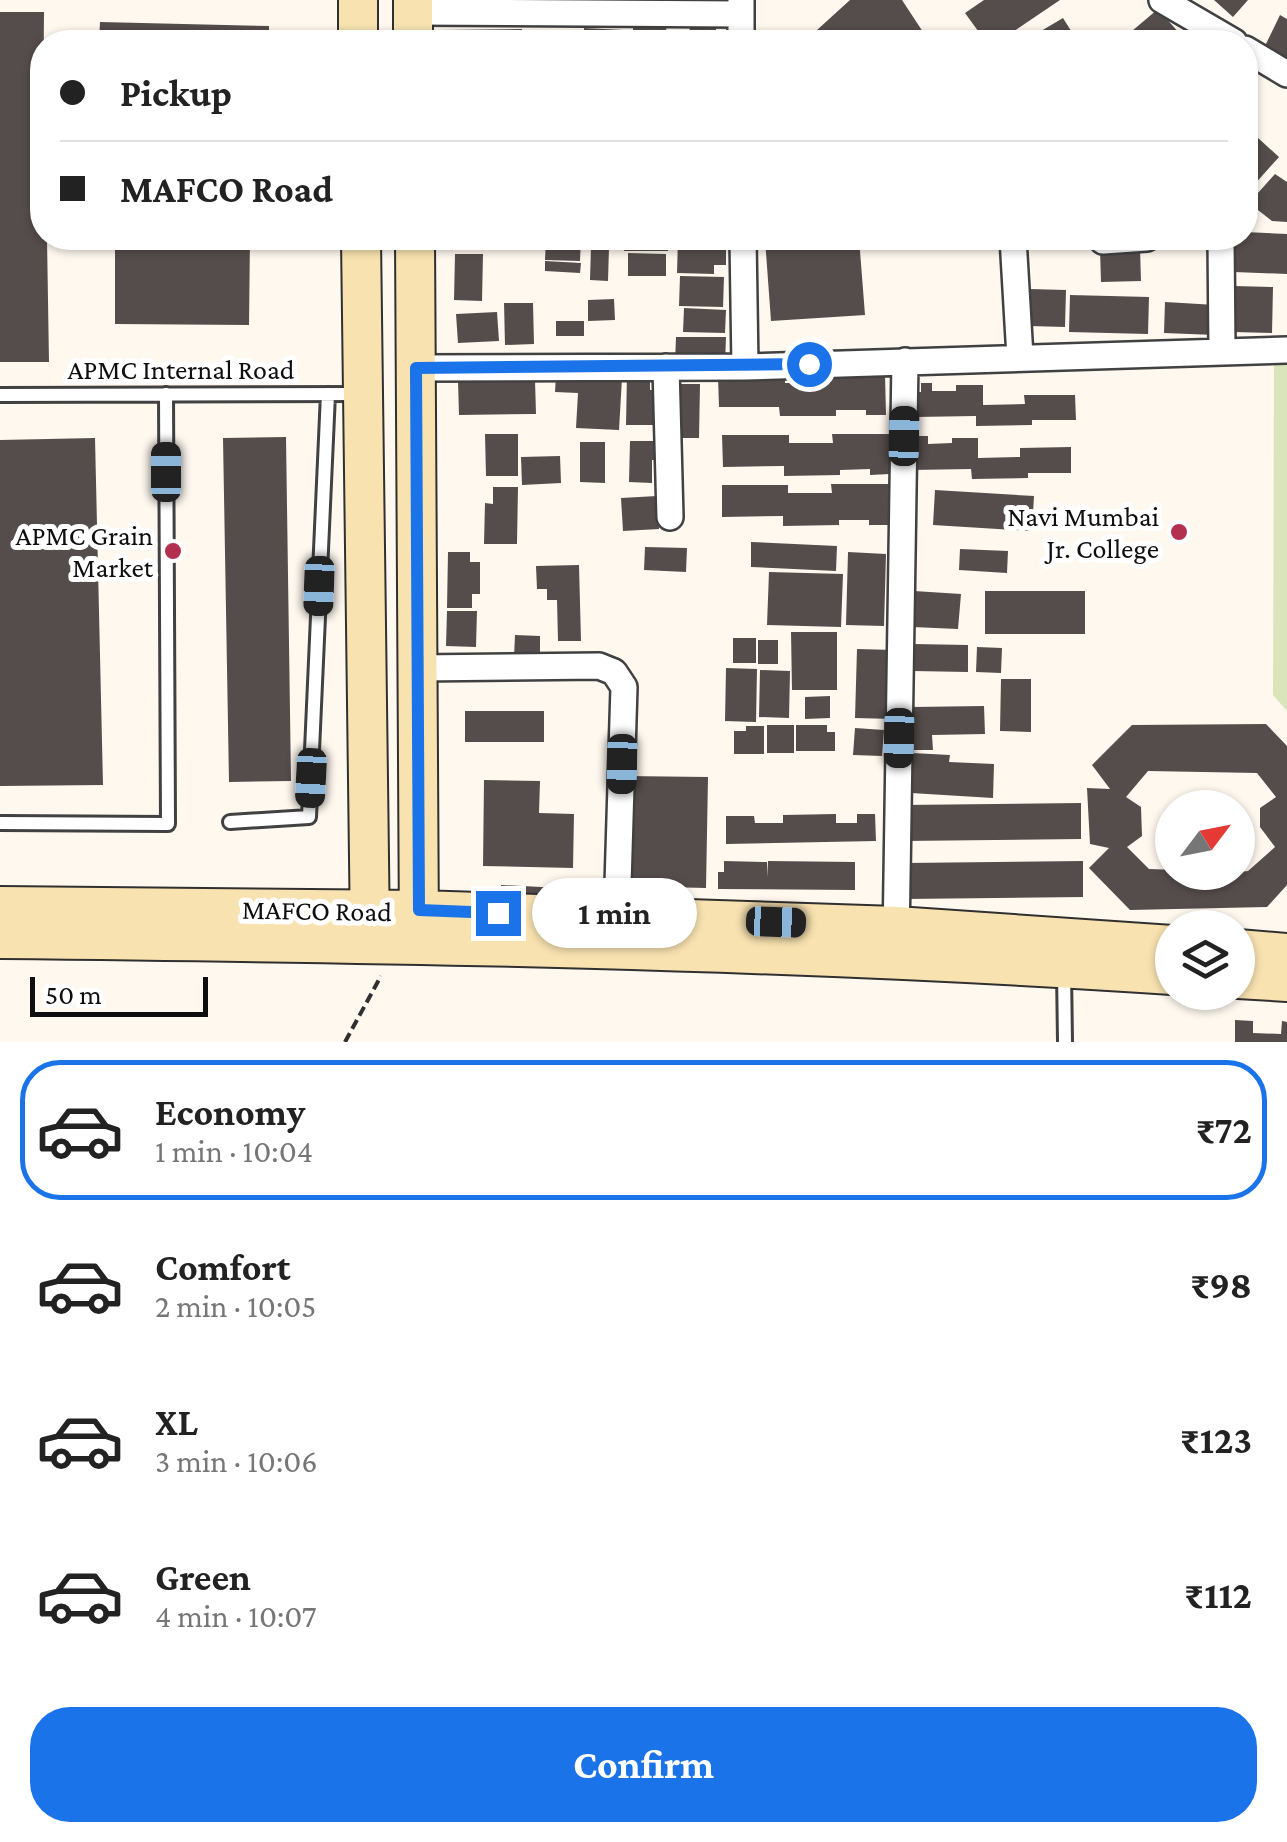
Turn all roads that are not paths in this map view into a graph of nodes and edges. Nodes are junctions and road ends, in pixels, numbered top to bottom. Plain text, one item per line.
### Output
1 (358, 0) edge
2 (1162, 0) edge
3 (741, 7) edge
4 (413, 18) edge
5 (358, 30) edge
6 (1213, 30) edge
7 (1258, 57) edge
8 (1287, 74) edge
9 (360, 250) edge
10 (415, 250) edge
11 (743, 250) edge
12 (1014, 250) edge
13 (1222, 250) edge
14 (1222, 350) junction
15 (1287, 350) edge
16 (1020, 357) junction
17 (905, 361) junction
18 (666, 367) junction
19 (744, 367) junction
20 (416, 368) junction
21 (0, 394) edge
22 (166, 394) junction
23 (345, 394) junction
24 (670, 517) dead end
25 (418, 668) junction
26 (230, 822) dead end
27 (0, 823) edge
28 (0, 906) edge
29 (617, 917) junction
30 (396, 930) junction
31 (0, 939) edge
32 (896, 942) junction
33 (1155, 946) edge
34 (1255, 950) edge
35 (1064, 952) junction
36 (1287, 953) edge
37 (1155, 971) edge
38 (1255, 980) edge
39 (1287, 982) edge
40 (1065, 1042) edge

1 - 5 main road
2 - 6 street
3 - 4 street
7 - 8 street
9 - 23 main road
10 - 20 main road
11 - 19 street
12 - 16 street
13 - 14 street
14 - 15 street
14 - 16 street
16 - 17 street
17 - 19 street
17 - 32 street
18 - 19 street
18 - 20 street
18 - 24 street
20 - 25 main road
21 - 22 lane, APMC Internal Road
22 - 23 lane, APMC Internal Road
22 - 27 lane
23 - 26 lane
23 - 30 main road
25 - 29 street
25 - 30 main road
28 - 30 main road, MAFCO Road
29 - 30 main road, MAFCO Road
29 - 32 main road, MAFCO Road
30 - 31 main road, MAFCO Road
30 - 32 main road, MAFCO Road
32 - 35 main road, MAFCO Road
33 - 35 main road, MAFCO Road
34 - 36 main road
35 - 37 main road, MAFCO Road
35 - 40 lane
38 - 39 main road

